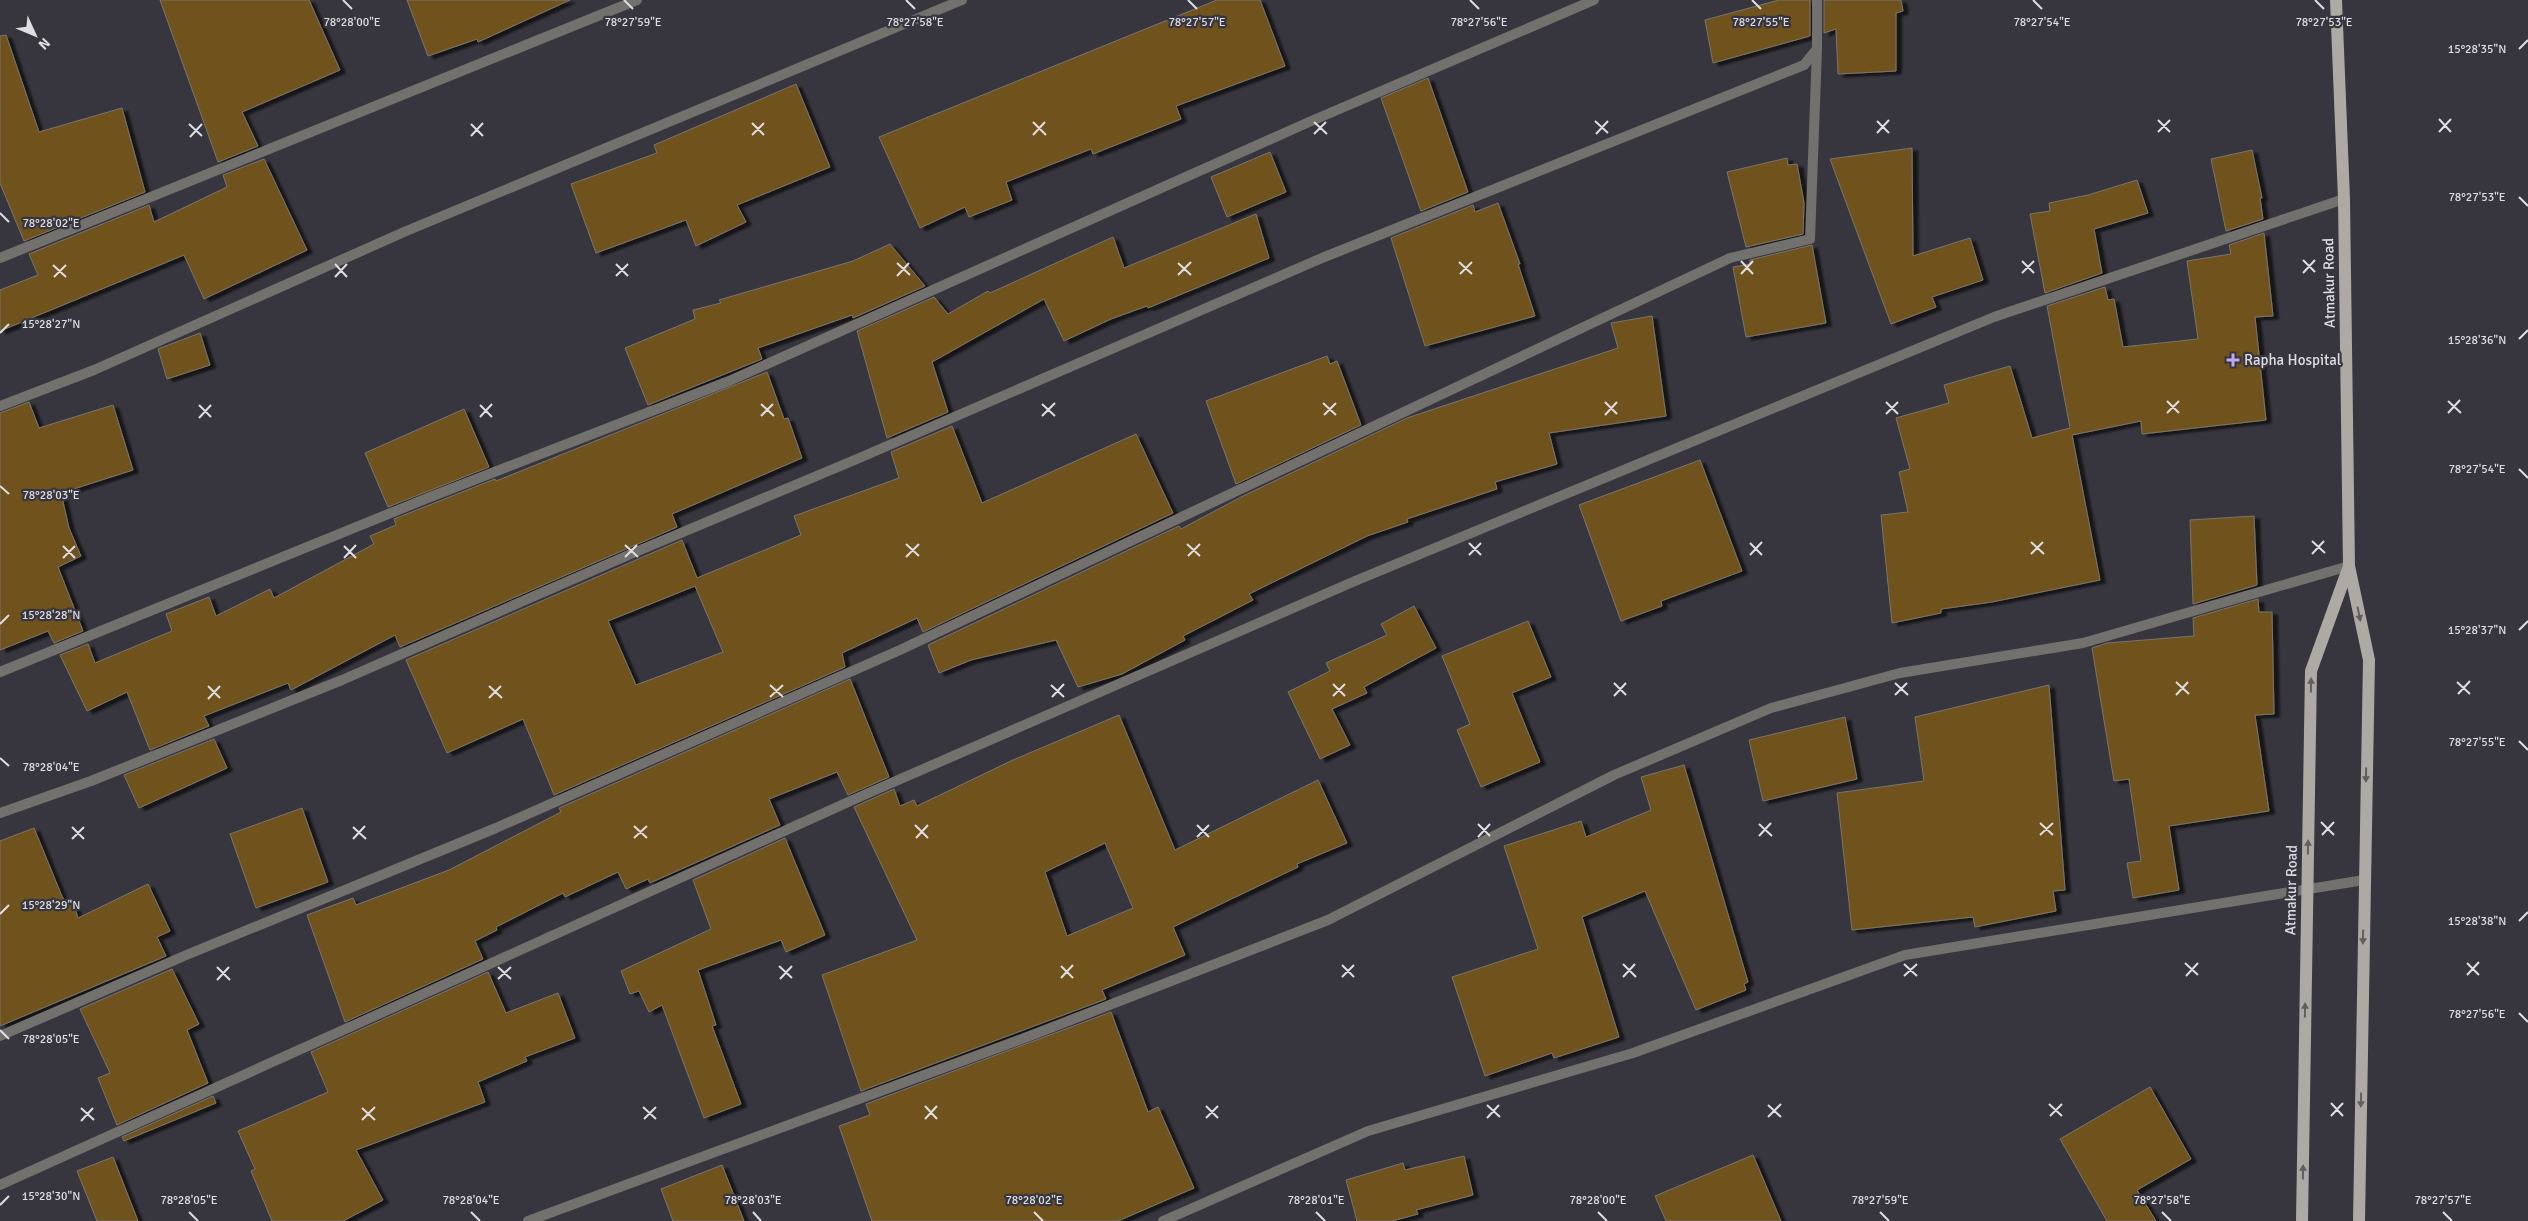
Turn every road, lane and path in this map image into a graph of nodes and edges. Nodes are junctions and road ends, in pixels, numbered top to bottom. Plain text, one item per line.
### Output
1 (637, 0) edge
2 (962, 0) edge
3 (1594, 0) edge
4 (1817, 0) edge
5 (2336, 0) edge
6 (1817, 49) junction
7 (2344, 199) junction
8 (0, 258) edge
9 (0, 406) edge
10 (2349, 566) junction
11 (0, 672) edge
12 (0, 813) edge
13 (2364, 880) junction
14 (2307, 889) junction
15 (0, 1036) edge
16 (0, 1185) edge
17 (528, 1221) edge
18 (1163, 1221) edge
19 (2302, 1221) edge
20 (2360, 1221) edge

1 - 8 street
2 - 9 street
3 - 11 street
4 - 6 street
5 - 7 main road, Atmakur Road
6 - 12 street
6 - 15 street
7 - 10 main road, Atmakur Road
7 - 16 street
10 -> 13 main road, Atmakur Road
14 -> 10 main road, Atmakur Road
10 - 17 street
13 - 14 street
13 -> 20 main road, Atmakur Road
14 - 18 street
19 -> 14 main road, Atmakur Road

